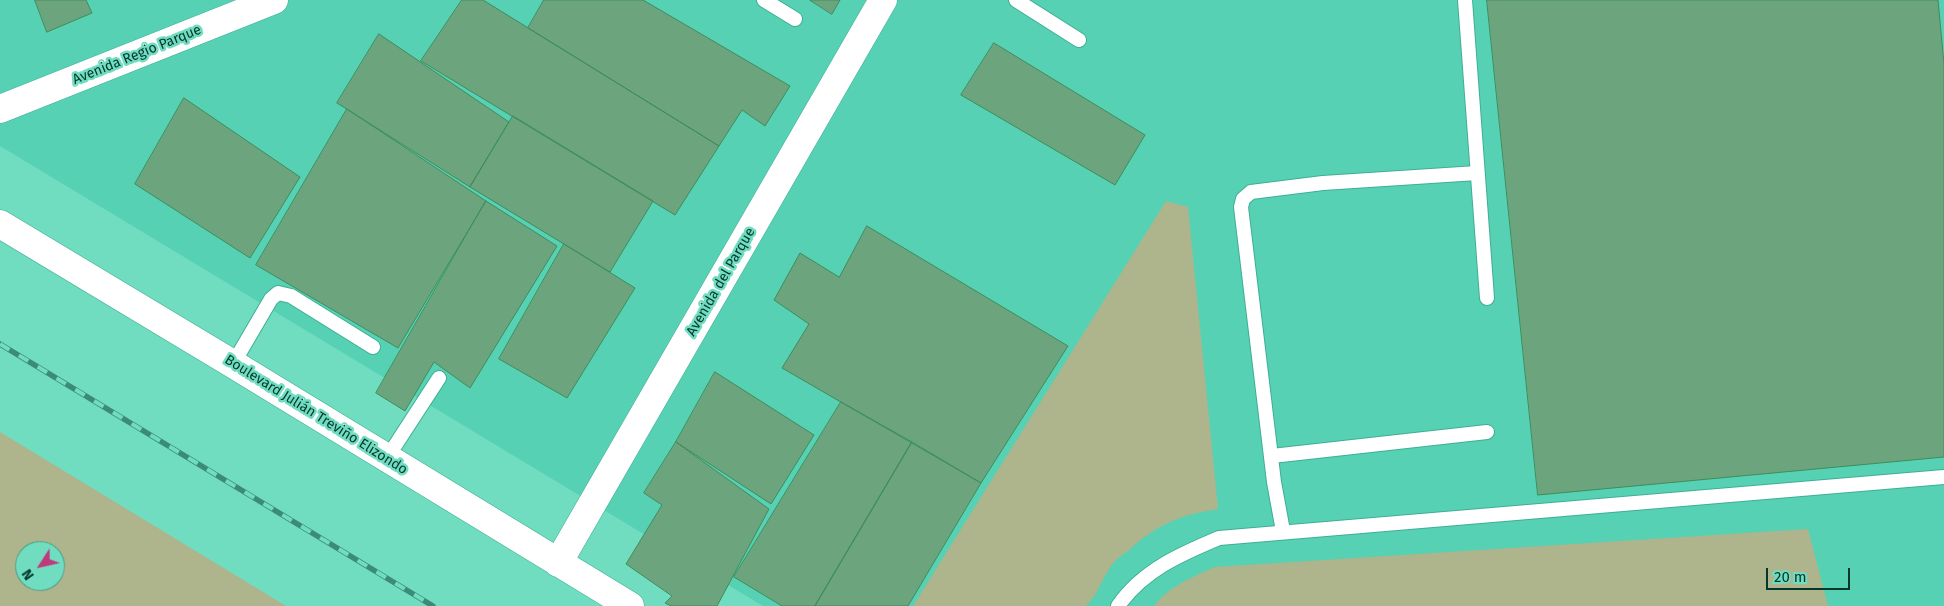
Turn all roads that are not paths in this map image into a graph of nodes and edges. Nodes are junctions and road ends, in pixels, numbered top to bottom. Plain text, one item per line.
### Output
1 (274, 0) edge
2 (764, 0) edge
3 (883, 0) edge
4 (1016, 0) edge
5 (1465, 0) edge
6 (795, 19) dead end
7 (1079, 40) dead end
8 (0, 109) edge
9 (1477, 173) junction
10 (0, 224) edge
11 (1487, 298) dead end
12 (373, 347) dead end
13 (233, 364) junction
14 (439, 378) dead end
15 (1487, 432) dead end
16 (1272, 456) junction
17 (387, 458) junction
18 (1944, 477) edge
19 (1283, 532) junction
20 (558, 563) junction
21 (630, 606) edge
22 (1118, 606) edge

1 - 8 street, Avenida Regio Parque
2 - 6 lane
3 - 20 street, Avenida del Parque
4 - 7 lane
5 - 9 lane
9 - 11 lane
9 - 16 lane
10 - 13 street, Boulevard Julián Treviño Elizondo
12 - 13 lane
13 - 17 street, Boulevard Julián Treviño Elizondo
14 - 17 lane
15 - 16 lane
16 - 19 lane
17 - 20 street, Boulevard Julián Treviño Elizondo
18 - 19 lane
19 - 22 lane
20 - 21 street, Boulevard Julián Treviño Elizondo

